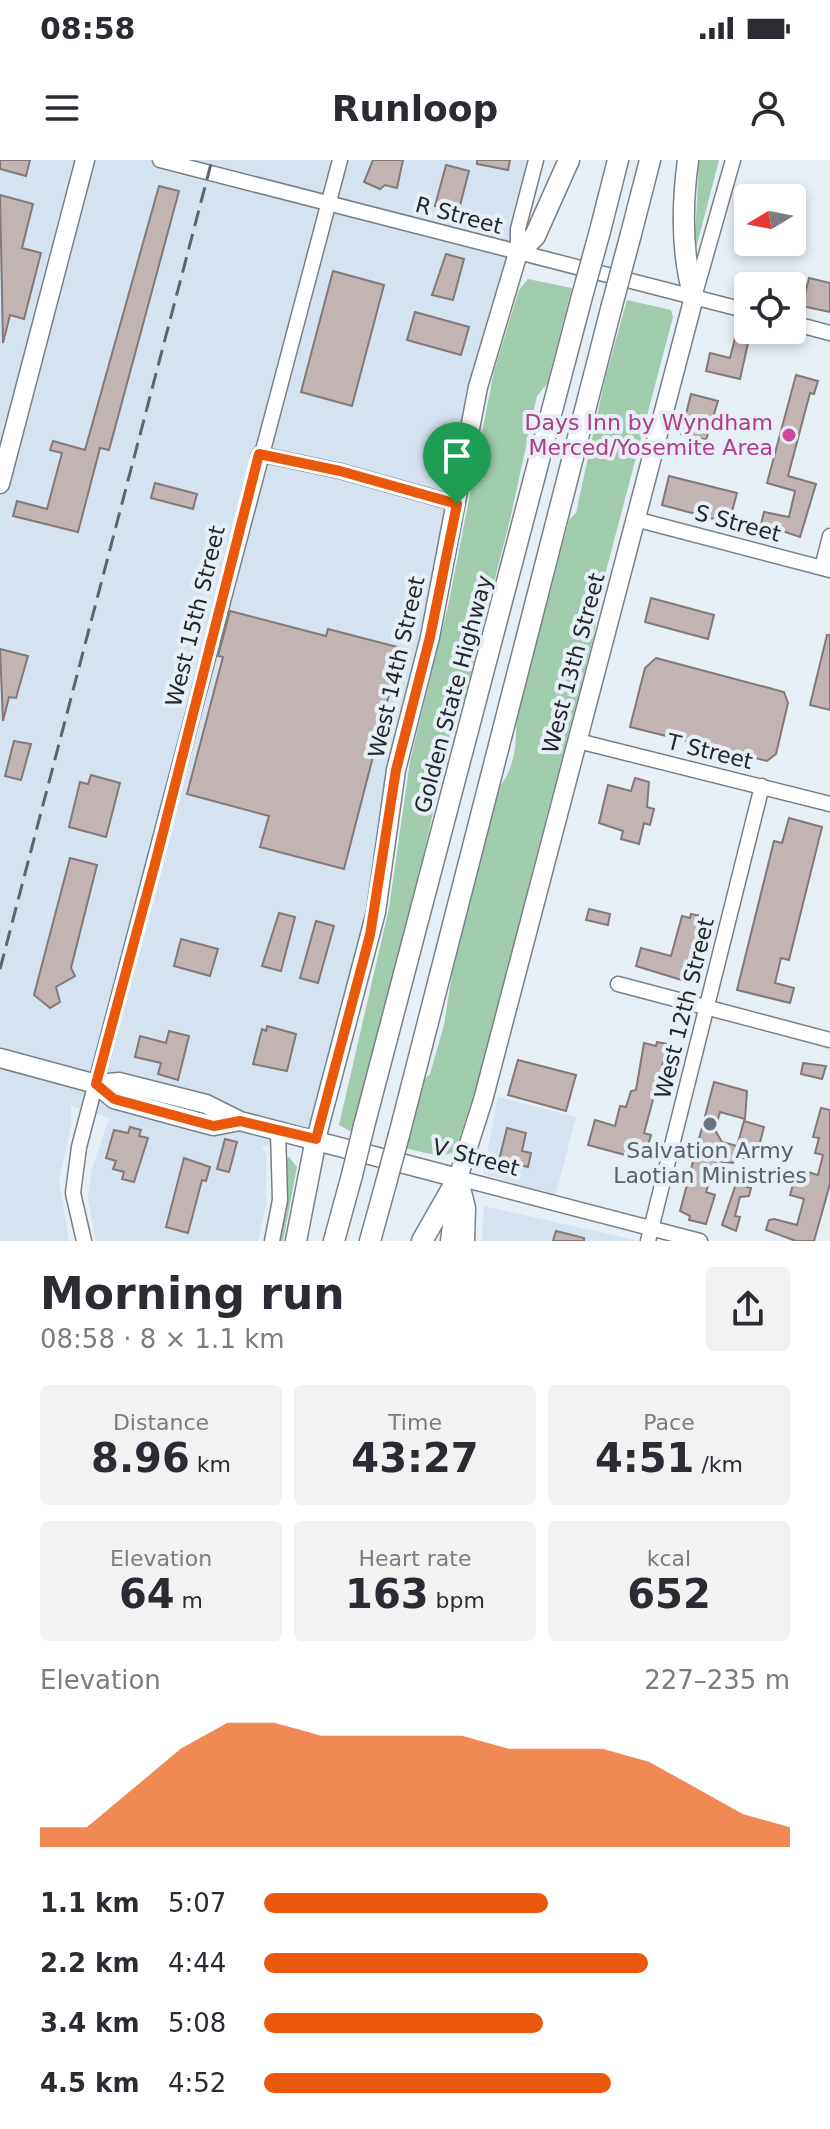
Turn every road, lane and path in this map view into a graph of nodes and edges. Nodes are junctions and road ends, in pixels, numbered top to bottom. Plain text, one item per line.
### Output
1 (85, 160) edge
2 (160, 160) edge
3 (340, 160) edge
4 (536, 160) edge
5 (569, 160) edge
6 (618, 160) edge
7 (650, 160) edge
8 (688, 160) edge
9 (733, 160) edge
10 (328, 204) junction
11 (518, 253) junction
12 (694, 297) junction
13 (734, 307) edge
14 (806, 327) edge
15 (830, 333) edge
16 (259, 454) junction
17 (0, 484) edge
18 (457, 504) junction
19 (635, 519) junction
20 (830, 536) edge
21 (826, 569) edge
22 (578, 741) junction
23 (762, 786) junction
24 (830, 804) edge
25 (618, 984) dead end
26 (707, 1007) junction
27 (830, 1040) edge
28 (0, 1058) edge
29 (96, 1084) junction
30 (278, 1131) junction
31 (317, 1135) junction
32 (458, 1178) junction
33 (649, 1234) edge
34 (84, 1241) edge
35 (272, 1241) edge
36 (296, 1241) edge
37 (334, 1241) edge
38 (370, 1241) edge
39 (422, 1241) edge
40 (450, 1241) edge
41 (465, 1241) edge
42 (700, 1241) edge

1 - 17 main road
2 - 10 street, R Street
3 - 10 street, West 15th Street
4 - 11 street, West 14th Street
5 - 11 highway
6 - 37 highway, Golden State Highway, bridge
7 - 38 highway, bridge
8 - 12 highway
9 - 12 street, West 13th Street
10 - 11 street, R Street
10 - 16 street, West 15th Street
11 - 12 street, R Street
11 - 18 main road, West 14th Street
12 - 13 street, R Street
12 - 19 main road, West 13th Street
14 - 15 street
16 - 18 street
16 - 29 street, West 15th Street
18 - 31 main road, West 14th Street
19 - 21 street, S Street
19 - 22 main road, West 13th Street
20 - 21 street
22 - 23 street, T Street
22 - 32 main road, West 13th Street
23 - 24 street, T Street
23 - 26 street, West 12th Street
25 - 26 street
26 - 27 street
26 - 33 street, West 12th Street
28 - 29 main road, V Street
29 - 30 main road, V Street
29 - 34 street, West 15th Street
30 - 31 main road, V Street
30 - 35 street
31 - 32 main road, V Street
31 - 36 highway
32 - 33 street, V Street
32 - 39 highway
32 - 40 main road, West 13th Street
32 - 41 main road
33 - 42 street, V Street

